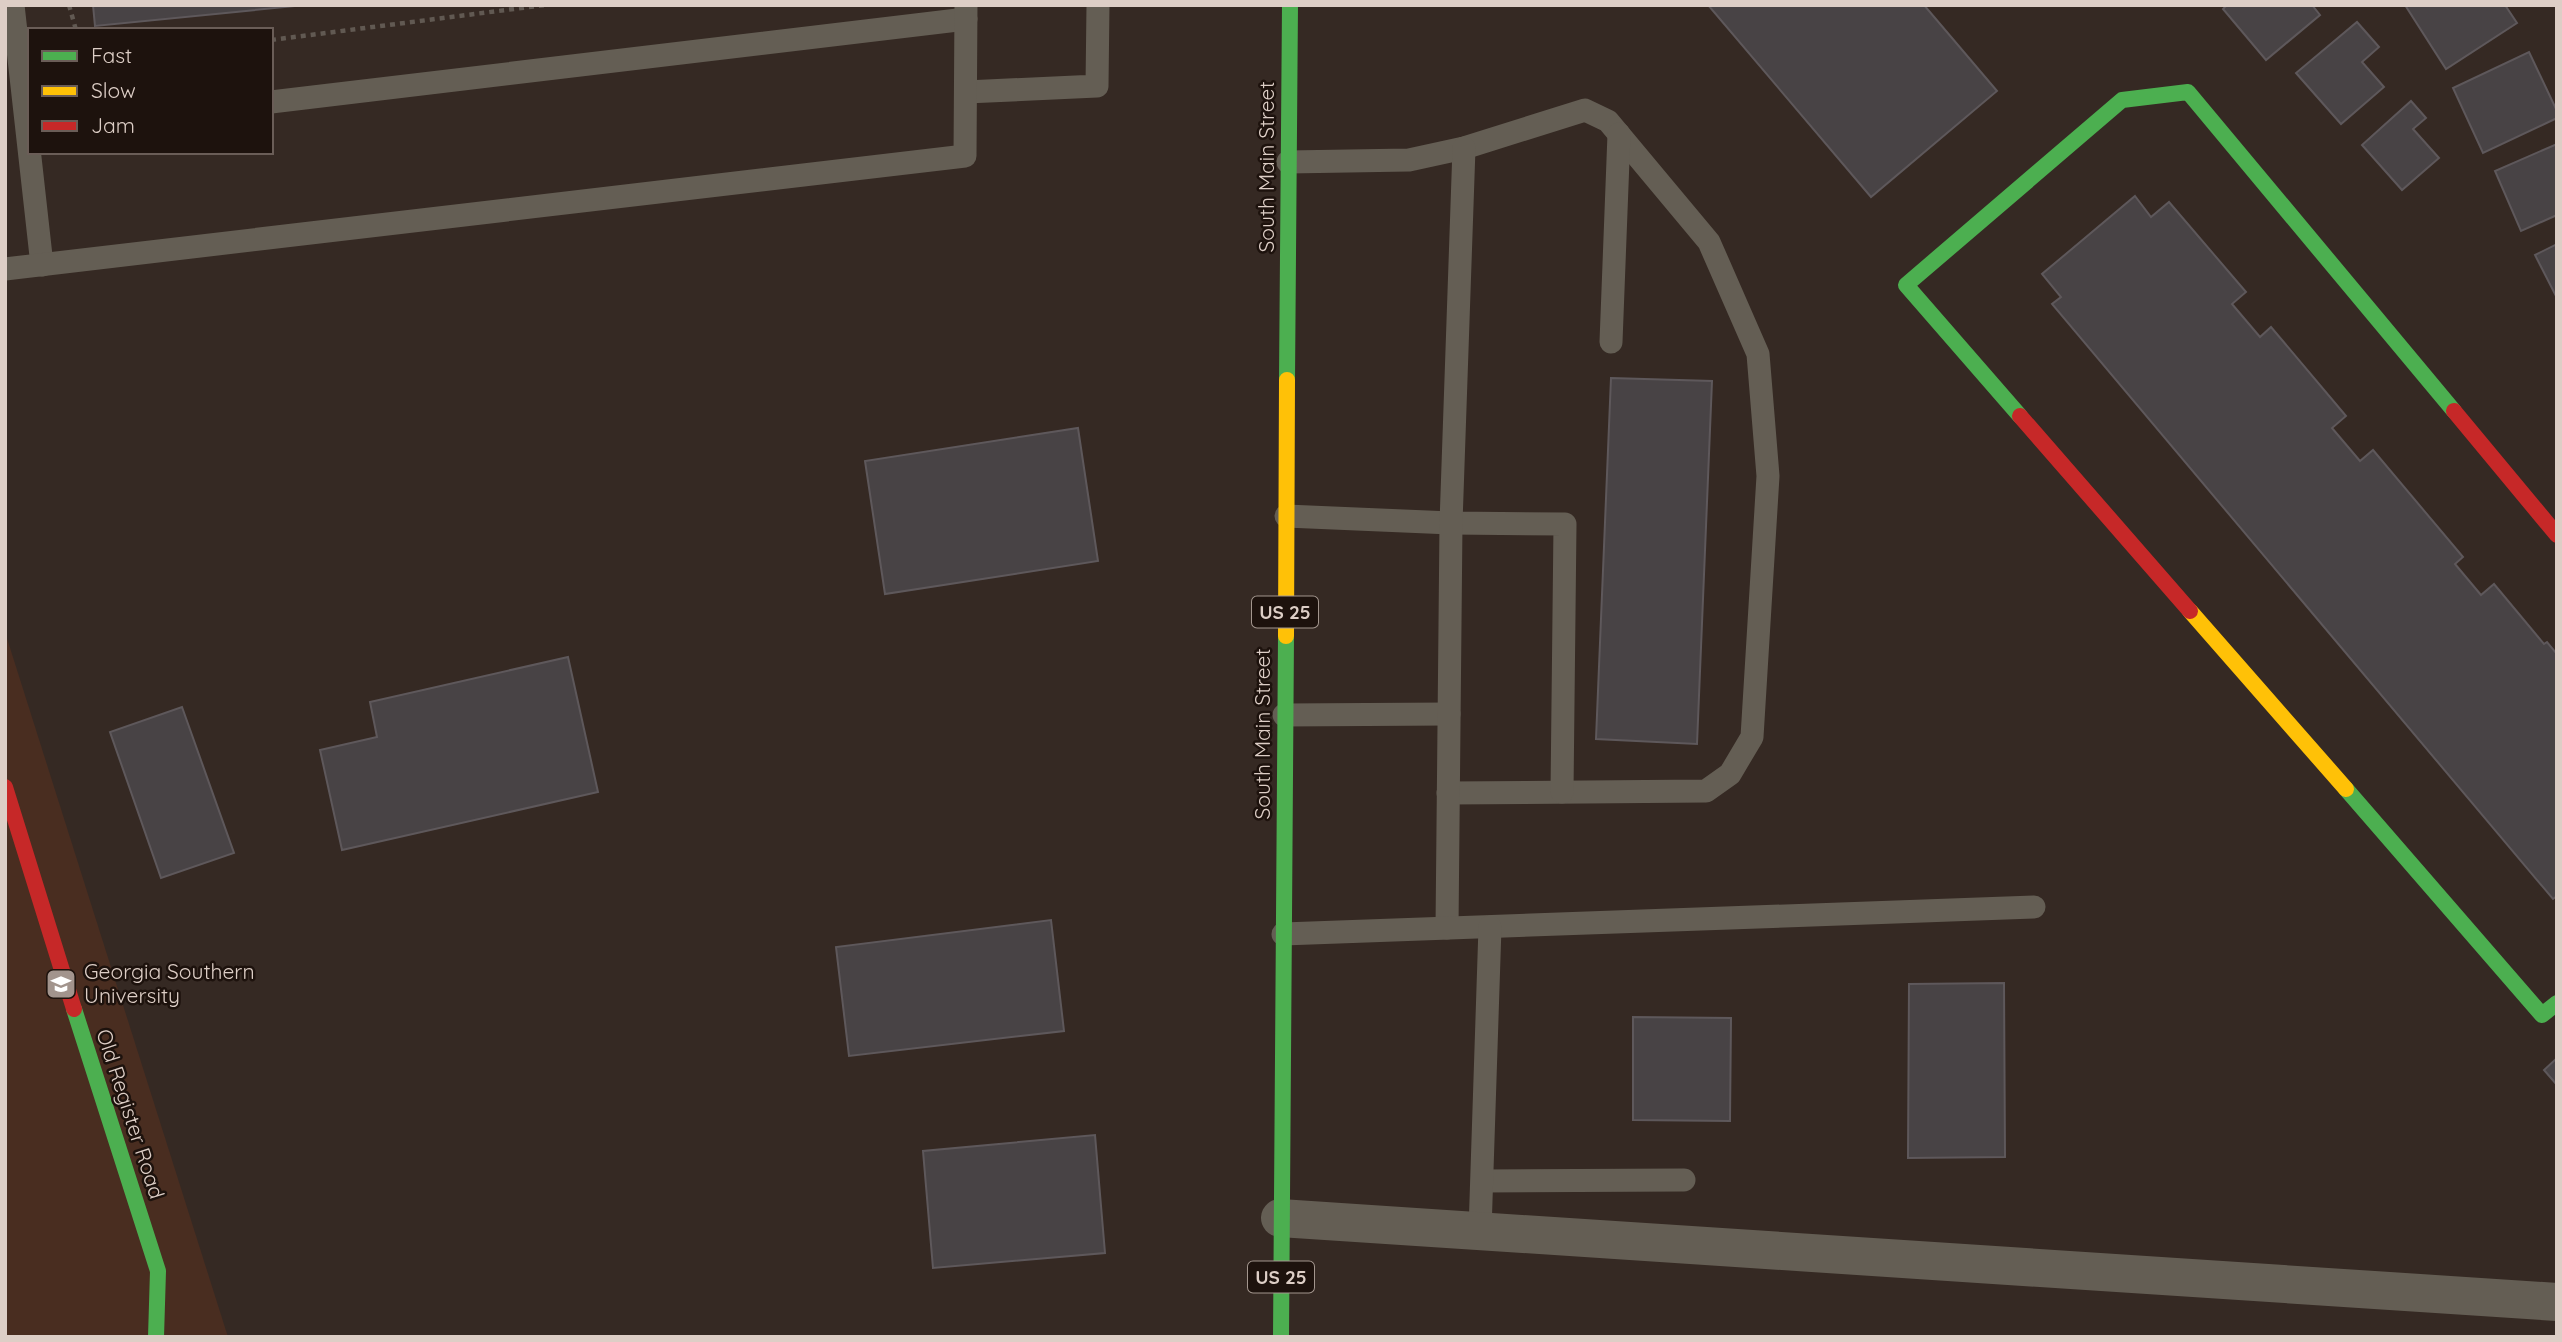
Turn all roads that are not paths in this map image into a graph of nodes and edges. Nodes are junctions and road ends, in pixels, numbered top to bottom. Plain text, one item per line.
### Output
1 (13, 5) edge
2 (1098, 5) edge
3 (1290, 5) edge
4 (966, 12) edge
5 (966, 93) junction
6 (273, 102) edge
7 (28, 130) edge
8 (1619, 135) junction
9 (1464, 148) junction
10 (30, 154) edge
11 (1288, 162) junction
12 (42, 265) junction
13 (5, 269) edge
14 (1611, 342) dead end
15 (1286, 516) junction
16 (1451, 523) junction
17 (2557, 535) edge
18 (1449, 714) junction
19 (1284, 715) junction
20 (5, 787) edge
21 (1562, 792) junction
22 (1448, 793) junction
23 (2034, 907) dead end
24 (1490, 927) junction
25 (1447, 928) junction
26 (1283, 934) junction
27 (2557, 1003) edge
28 (1684, 1180) dead end
29 (1483, 1181) junction
30 (1280, 1218) junction
31 (1480, 1231) junction
32 (2557, 1302) edge
33 (156, 1337) edge
34 (1281, 1337) edge

1 - 7 lane
2 - 5 lane
3 - 11 street, South Main Street / US 25
4 - 5 lane
4 - 6 lane
5 - 12 lane
8 - 9 lane
8 - 14 lane
8 - 21 lane
9 - 11 lane
9 - 16 lane
10 - 12 lane
11 - 15 street, South Main Street / US 25
12 - 13 lane
15 - 16 lane
15 - 19 street, South Main Street / US 25
16 - 18 lane
16 - 21 lane
17 - 27 street
18 - 19 lane
18 - 22 lane
19 - 26 street, South Main Street / US 25
20 - 33 street, Old Register Road
21 - 22 lane
22 - 25 lane
23 - 24 lane
24 - 25 lane
24 - 29 lane
25 - 26 lane
26 - 30 street, South Main Street / US 25
28 - 29 lane
29 - 31 lane
30 - 31 street
30 - 34 street, South Main Street / US 25
31 - 32 street

